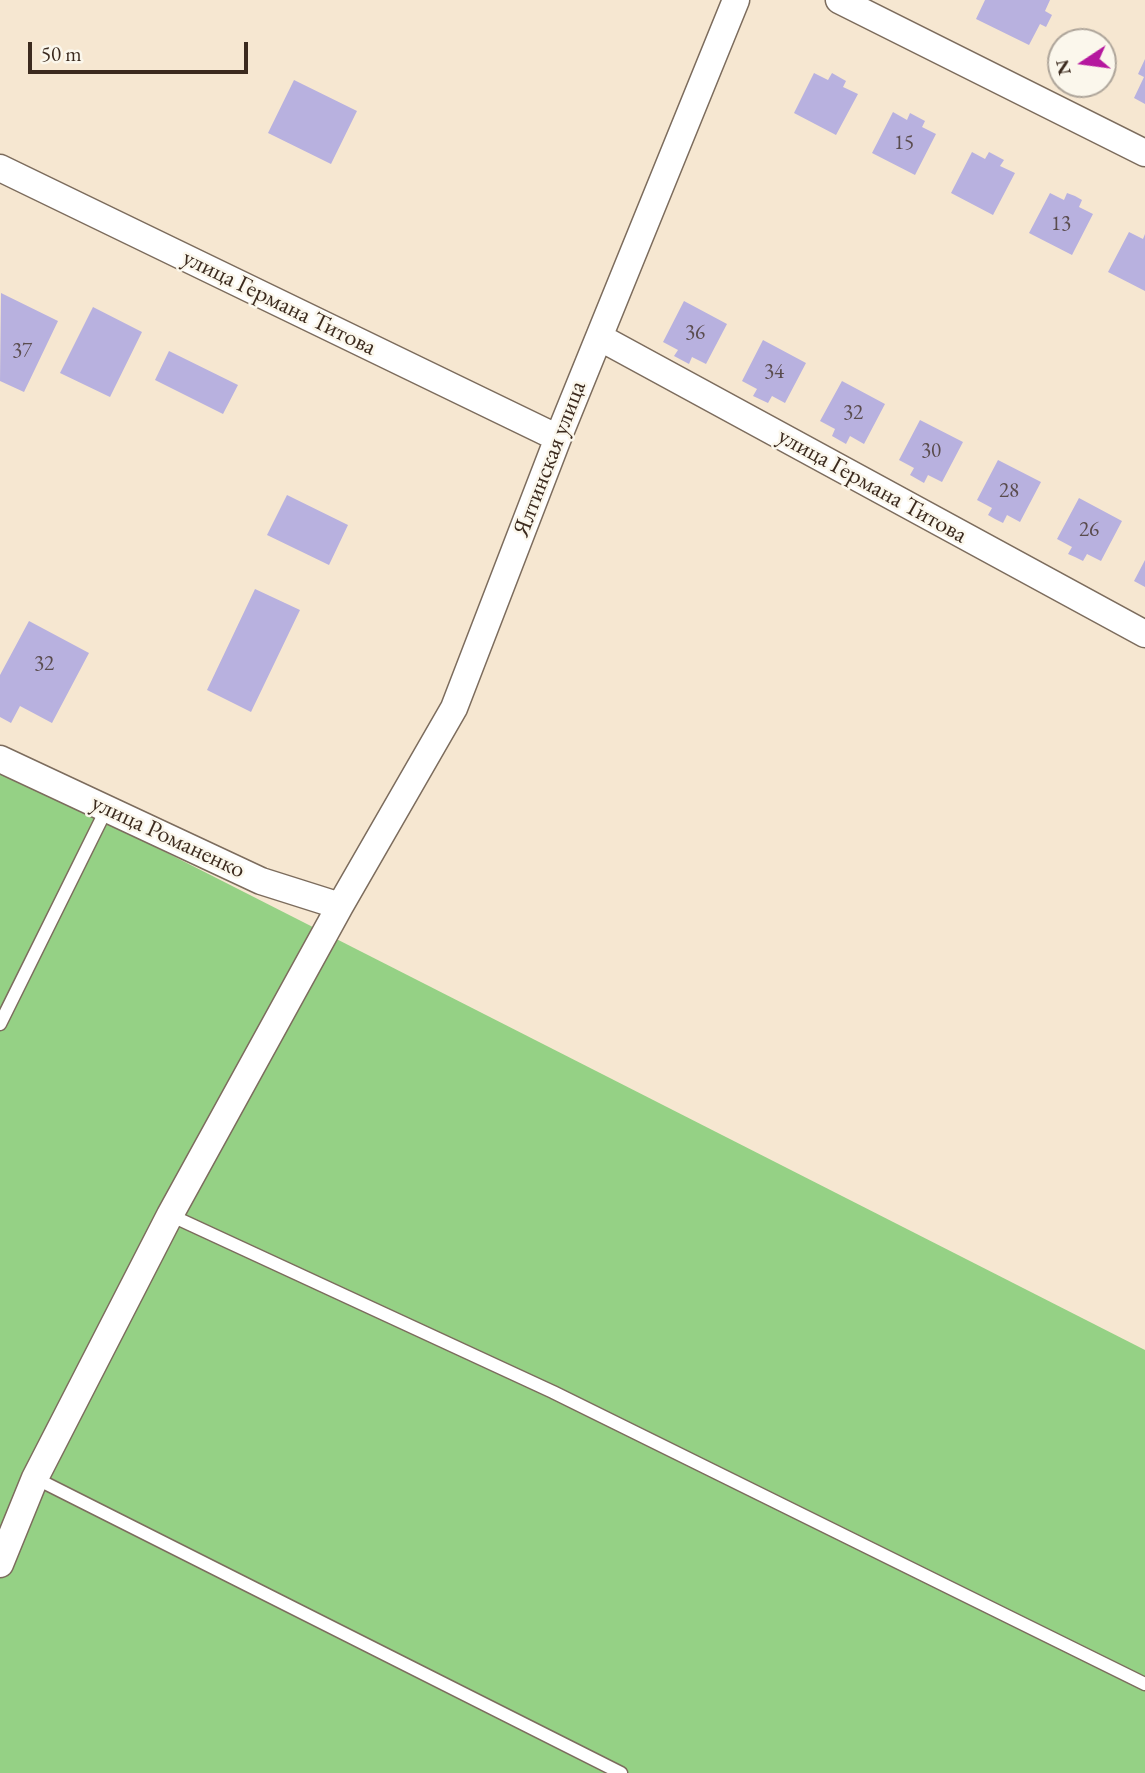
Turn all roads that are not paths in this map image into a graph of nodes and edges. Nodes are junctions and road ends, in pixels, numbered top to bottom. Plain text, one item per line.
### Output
1 (736, 0) edge
2 (839, 0) edge
3 (1145, 153) edge
4 (0, 168) edge
5 (599, 337) junction
6 (558, 438) junction
7 (1145, 634) edge
8 (0, 759) edge
9 (107, 808) junction
10 (340, 906) junction
11 (0, 1024) edge
12 (170, 1215) junction
13 (36, 1478) junction
14 (0, 1564) edge
15 (1145, 1684) edge
16 (621, 1773) edge

1 - 5 street, Ялтинская улица
2 - 3 street
4 - 6 street, улица Германа Титова
5 - 6 street, Ялтинская улица
5 - 7 street, улица Германа Титова
6 - 10 street, Ялтинская улица
8 - 9 street, улица Романенко
9 - 10 street, улица Романенко
9 - 11 lane
10 - 12 street, Ялтинская улица
12 - 13 street, Ялтинская улица
12 - 15 lane
13 - 14 street, Ялтинская улица
13 - 16 lane

